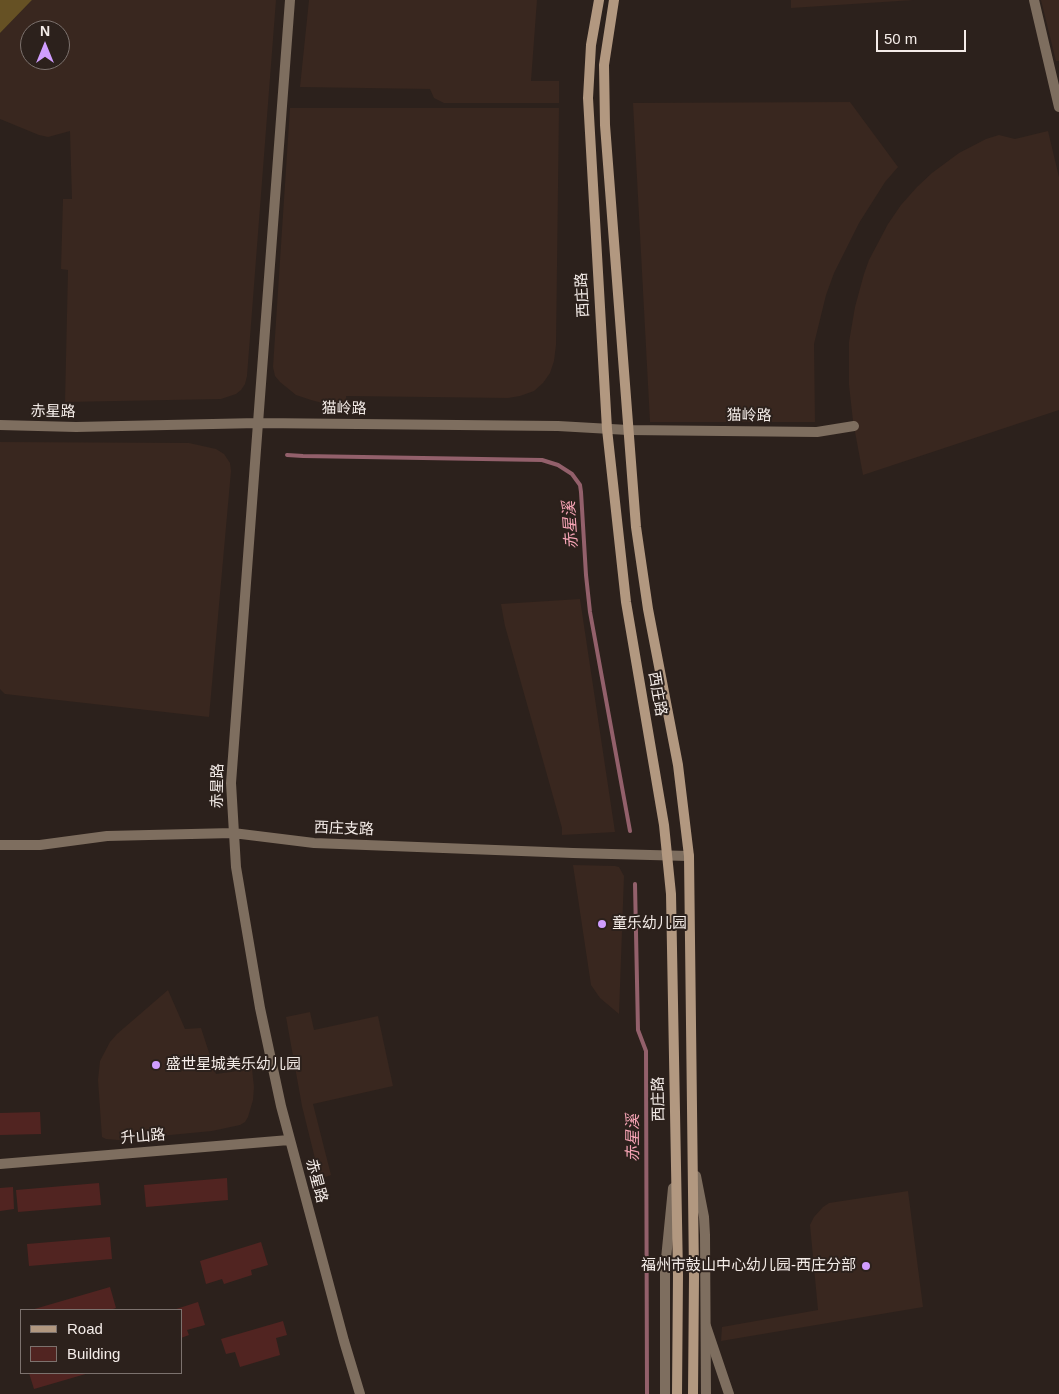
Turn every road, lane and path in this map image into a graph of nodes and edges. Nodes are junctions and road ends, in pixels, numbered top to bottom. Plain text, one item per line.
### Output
1 (290, 0) edge
2 (599, 0) edge
3 (614, 0) edge
4 (1034, 0) edge
5 (1059, 107) edge
6 (258, 424) junction
7 (0, 425) edge
8 (854, 426) dead end
9 (607, 429) junction
10 (628, 430) junction
11 (233, 833) junction
12 (0, 845) edge
13 (668, 855) junction
14 (689, 856) junction
15 (289, 1140) junction
16 (692, 1160) junction
17 (675, 1162) junction
18 (0, 1164) edge
19 (706, 1325) junction
20 (360, 1394) edge
21 (665, 1394) edge
22 (677, 1394) edge
23 (692, 1394) edge
24 (706, 1394) edge
25 (729, 1394) edge

1 - 6 street
2 - 9 main road, 西庄路
3 - 10 main road, 西庄路
4 - 5 street
6 - 7 street, 赤星路
6 - 9 street, 猫岭路
6 - 11 street, 赤星路
8 - 10 street, 猫岭路
9 - 10 street, 猫岭路
9 - 13 main road, 西庄路
10 - 14 main road, 西庄路
11 - 12 street, 西庄支路
11 - 13 street, 西庄支路
11 - 15 street, 赤星路
13 - 14 street, 西庄支路
13 - 17 main road, 西庄路
14 - 16 main road, 西庄路
15 - 18 street, 升山路
15 - 20 street, 赤星路
16 - 19 street
16 - 23 main road, 西庄路
17 - 21 street
17 - 22 main road, 西庄路
19 - 24 street
19 - 25 street

